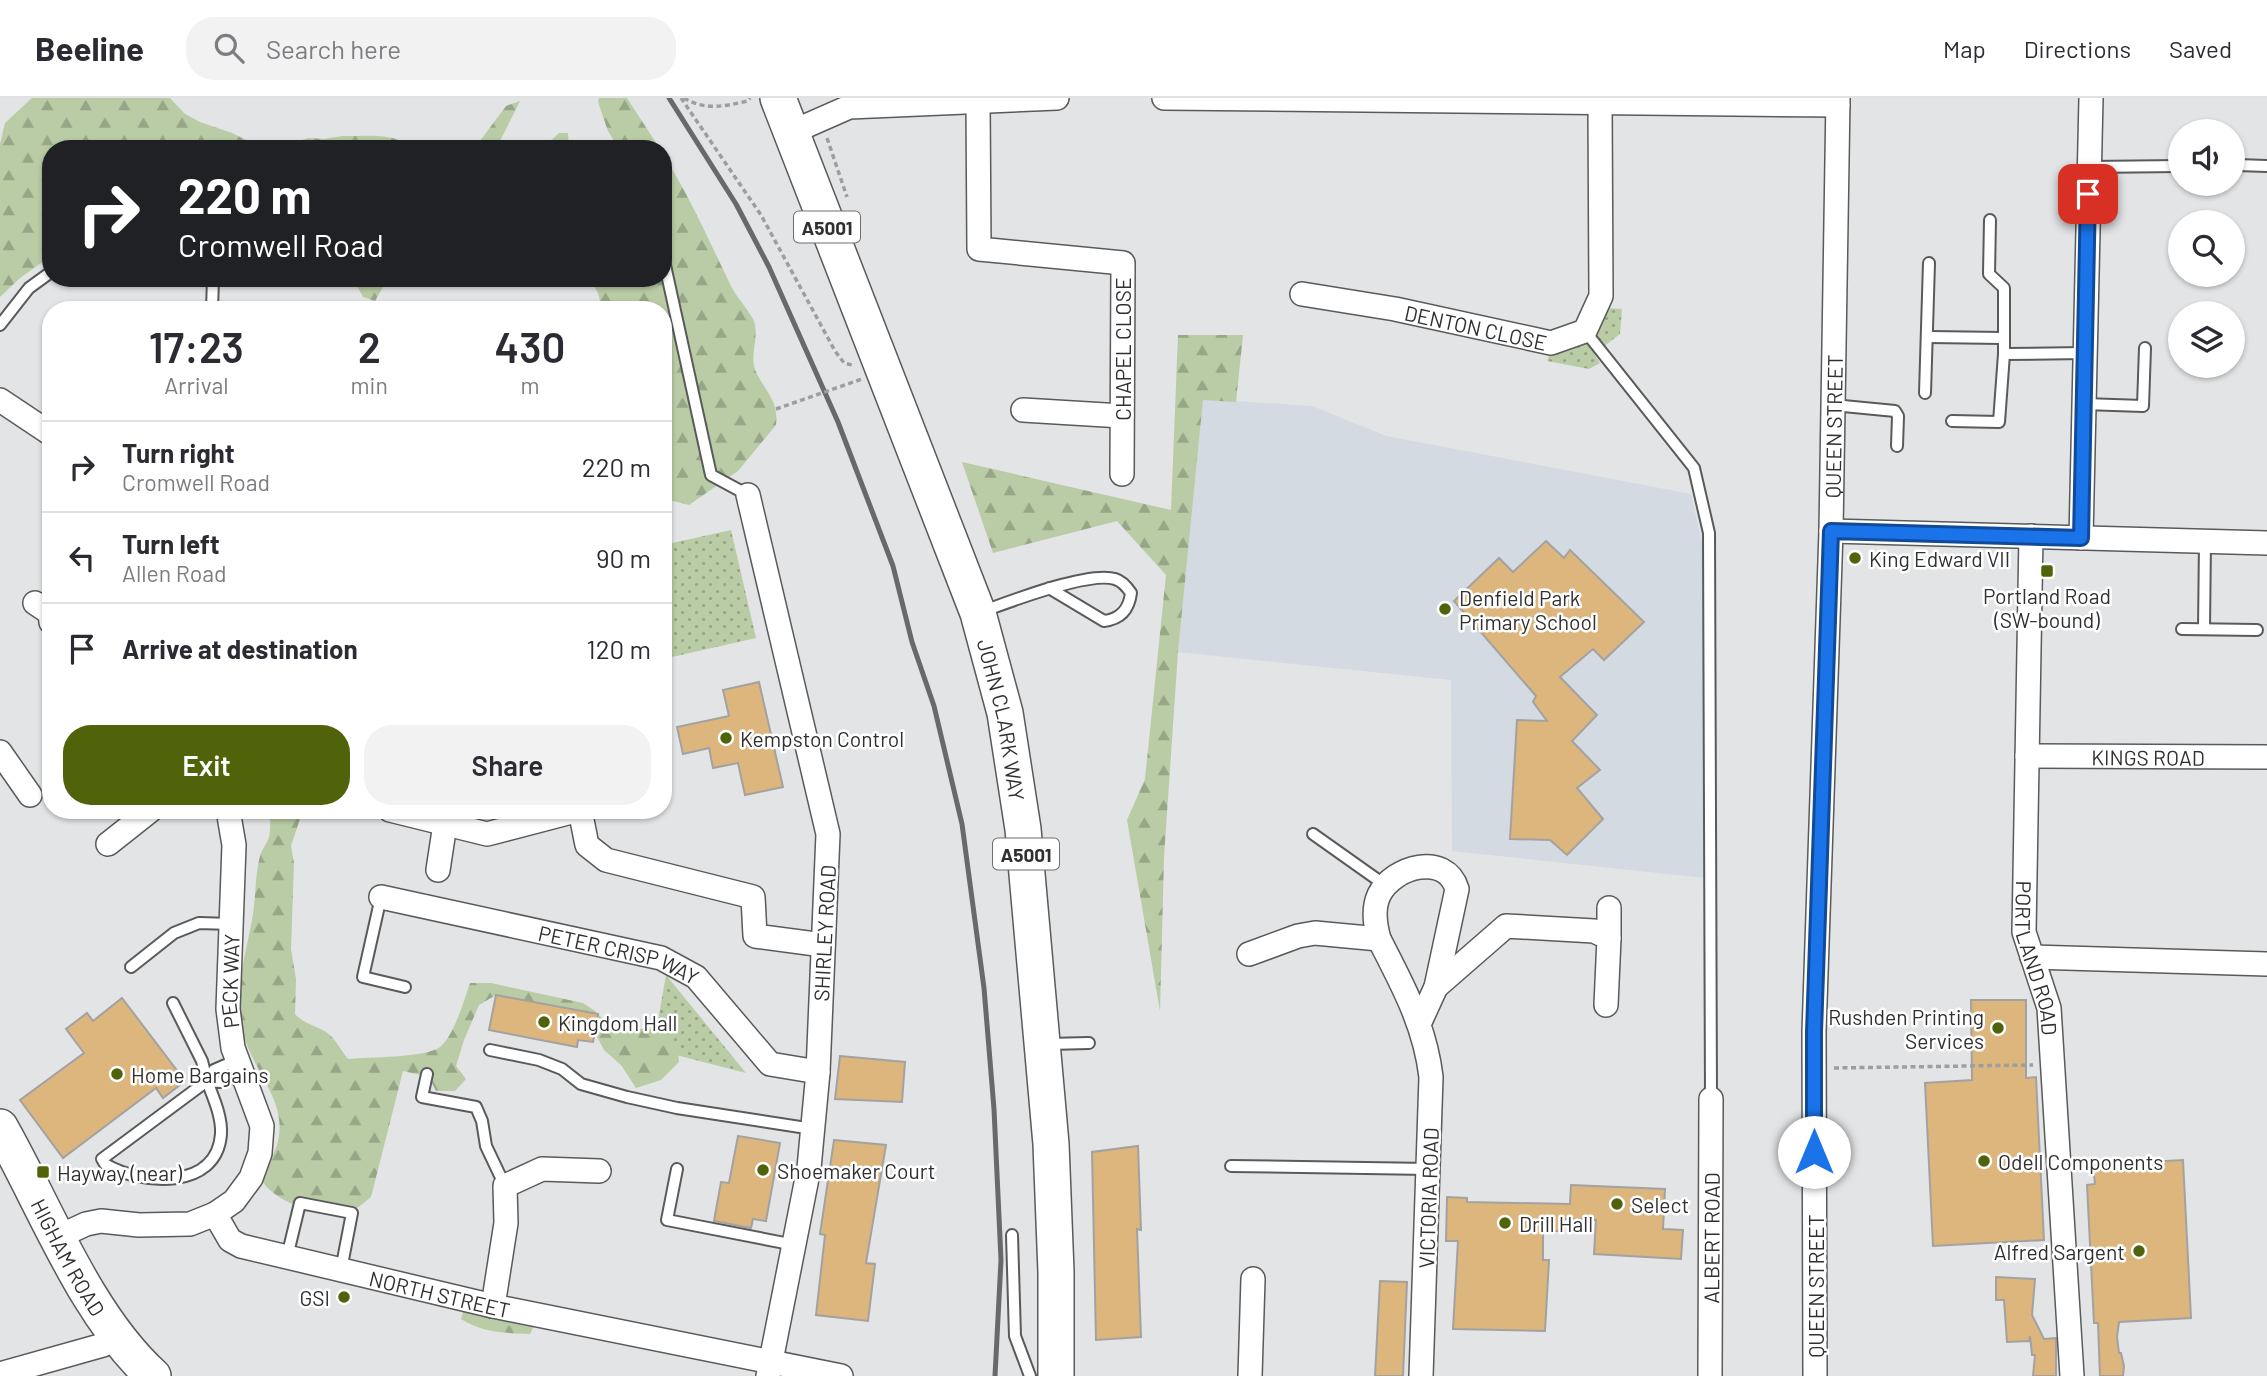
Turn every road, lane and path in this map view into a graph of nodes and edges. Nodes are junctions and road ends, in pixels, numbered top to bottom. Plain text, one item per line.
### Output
1 (683, 98) edge
2 (750, 98) edge
3 (778, 98) edge
4 (1057, 98) edge
5 (1164, 98) edge
6 (2091, 98) edge
7 (1299, 99) edge
8 (978, 102) junction
9 (1838, 102) edge
10 (1600, 103) junction
11 (790, 133) junction
12 (2245, 165) edge
13 (2168, 166) edge
14 (2267, 166) edge
15 (2089, 167) junction
16 (1990, 219) dead end
17 (1930, 263) dead end
18 (42, 279) edge
19 (670, 287) edge
20 (1302, 294) dead end
21 (0, 325) edge
22 (1585, 331) junction
23 (1929, 337) junction
24 (2003, 338) junction
25 (2145, 348) dead end
26 (2085, 353) junction
27 (2004, 354) junction
28 (854, 366) dead end
29 (862, 379) dead end
30 (1925, 393) dead end
31 (0, 400) edge
32 (2084, 404) junction
33 (1833, 405) junction
34 (776, 409) dead end
35 (1023, 410) dead end
36 (1122, 416) junction
37 (1952, 421) dead end
38 (42, 428) edge
39 (1896, 446) dead end
40 (1122, 474) dead end
41 (748, 495) joint
42 (1831, 531) junction
43 (2031, 537) junction
44 (2081, 538) junction
45 (2204, 541) junction
46 (2267, 543) edge
47 (1049, 588) junction
48 (978, 613) junction
49 (2182, 629) dead end
50 (2204, 629) junction
51 (2257, 630) dead end
52 (0, 752) edge
53 (2027, 756) junction
54 (2267, 757) edge
55 (30, 794) dead end
56 (140, 819) edge
57 (230, 819) edge
58 (425, 819) edge
59 (545, 819) edge
60 (582, 819) edge
61 (445, 824) junction
62 (1313, 834) dead end
63 (108, 844) dead end
64 (438, 870) dead end
65 (1385, 886) junction
66 (381, 897) joint
67 (1609, 908) dead end
68 (230, 924) junction
69 (1609, 938) junction
70 (1379, 939) junction
71 (823, 945) junction
72 (1249, 954) dead end
73 (2032, 957) junction
74 (2267, 964) edge
75 (131, 967) dead end
76 (1436, 986) junction
77 (405, 987) dead end
78 (173, 1003) dead end
79 (1606, 1005) dead end
80 (1420, 1022) junction
81 (1089, 1043) dead end
82 (1042, 1045) junction
83 (490, 1050) dead end
84 (2053, 1064) junction
85 (240, 1067) junction
86 (1814, 1069) junction
87 (818, 1072) junction
88 (427, 1074) dead end
89 (207, 1081) junction
90 (1711, 1099) joint
91 (0, 1127) edge
92 (813, 1129) junction
93 (1231, 1166) dead end
94 (1429, 1169) junction
95 (677, 1170) dead end
96 (599, 1171) dead end
97 (505, 1186) junction
98 (215, 1214) junction
99 (1012, 1235) dead end
100 (58, 1237) junction
101 (795, 1245) junction
102 (287, 1257) junction
103 (341, 1270) junction
104 (1253, 1279) dead end
105 (493, 1306) junction
106 (117, 1335) junction
107 (770, 1369) edge
108 (0, 1374) edge
109 (153, 1376) edge
110 (841, 1376) edge
111 (1030, 1376) edge
112 (1056, 1376) edge
113 (1250, 1376) edge
114 (1421, 1376) edge
115 (1710, 1376) edge
116 (1815, 1376) edge
117 (2072, 1376) edge

1 - 2 path
1 - 28 path
3 - 11 main road, JOHN CLARK WAY / A5001
4 - 8 street
5 - 7 street
6 - 15 street
7 - 10 street
8 - 11 street
8 - 36 street, CHAPEL CLOSE
9 - 10 street
9 - 33 street, QUEEN STREET
10 - 22 street
11 - 48 main road, JOHN CLARK WAY / A5001
12 - 14 lane
13 - 15 lane
15 - 26 street
16 - 24 lane
17 - 23 lane
18 - 21 lane
19 - 41 lane
20 - 22 street, DENTON CLOSE
22 - 90 lane
23 - 24 lane
23 - 30 lane
24 - 27 lane
25 - 32 lane
26 - 27 lane
26 - 32 street
27 - 37 lane
29 - 34 path, bridge
31 - 38 street
32 - 44 street
33 - 39 lane
33 - 42 street, QUEEN STREET
35 - 36 street
36 - 40 street, CHAPEL CLOSE
41 - 71 street, SHIRLEY ROAD
42 - 43 street
42 - 86 street, QUEEN STREET
43 - 44 street
43 - 53 street, PORTLAND ROAD
44 - 45 street
45 - 46 street
45 - 50 lane
47 - 47 lane
47 - 48 lane
48 - 82 main road, JOHN CLARK WAY / A5001
49 - 50 lane
50 - 51 lane
52 - 55 street
53 - 54 street, KINGS ROAD
53 - 73 street, PORTLAND ROAD
56 - 63 street
57 - 68 street, PECK WAY
58 - 61 street
59 - 61 street
60 - 71 street
61 - 64 street
62 - 65 lane
65 - 70 street, VICTORIA ROAD
65 - 76 street
66 - 77 lane
66 - 87 street, PETER CRISP WAY
67 - 69 street
68 - 75 lane
68 - 85 street, PECK WAY
69 - 76 street
69 - 79 street
70 - 72 street
70 - 80 street, VICTORIA ROAD
71 - 87 street, SHIRLEY ROAD
73 - 74 street
73 - 84 street, PORTLAND ROAD
76 - 80 street
78 - 89 lane
80 - 94 street, VICTORIA ROAD
81 - 82 lane
82 - 112 main road, JOHN CLARK WAY / A5001
83 - 92 lane
84 - 86 path
84 - 117 street, PORTLAND ROAD
85 - 89 lane
85 - 98 street, PECK WAY
86 - 116 street, QUEEN STREET
87 - 92 street, SHIRLEY ROAD
88 - 97 lane
89 - 89 lane
90 - 115 street, ALBERT ROAD
91 - 100 main road, HIGHAM ROAD
92 - 101 street, SHIRLEY ROAD
93 - 94 lane
94 - 114 street, VICTORIA ROAD
95 - 101 lane
96 - 97 street
97 - 105 street
98 - 100 street
98 - 102 street, NORTH STREET
99 - 111 lane
100 - 106 main road, HIGHAM ROAD
101 - 107 street, SHIRLEY ROAD
102 - 103 street, NORTH STREET
102 - 103 lane
103 - 105 street, NORTH STREET
104 - 113 street
105 - 107 street, NORTH STREET
106 - 108 street
106 - 109 main road, HIGHAM ROAD
107 - 110 street, NORTH STREET

